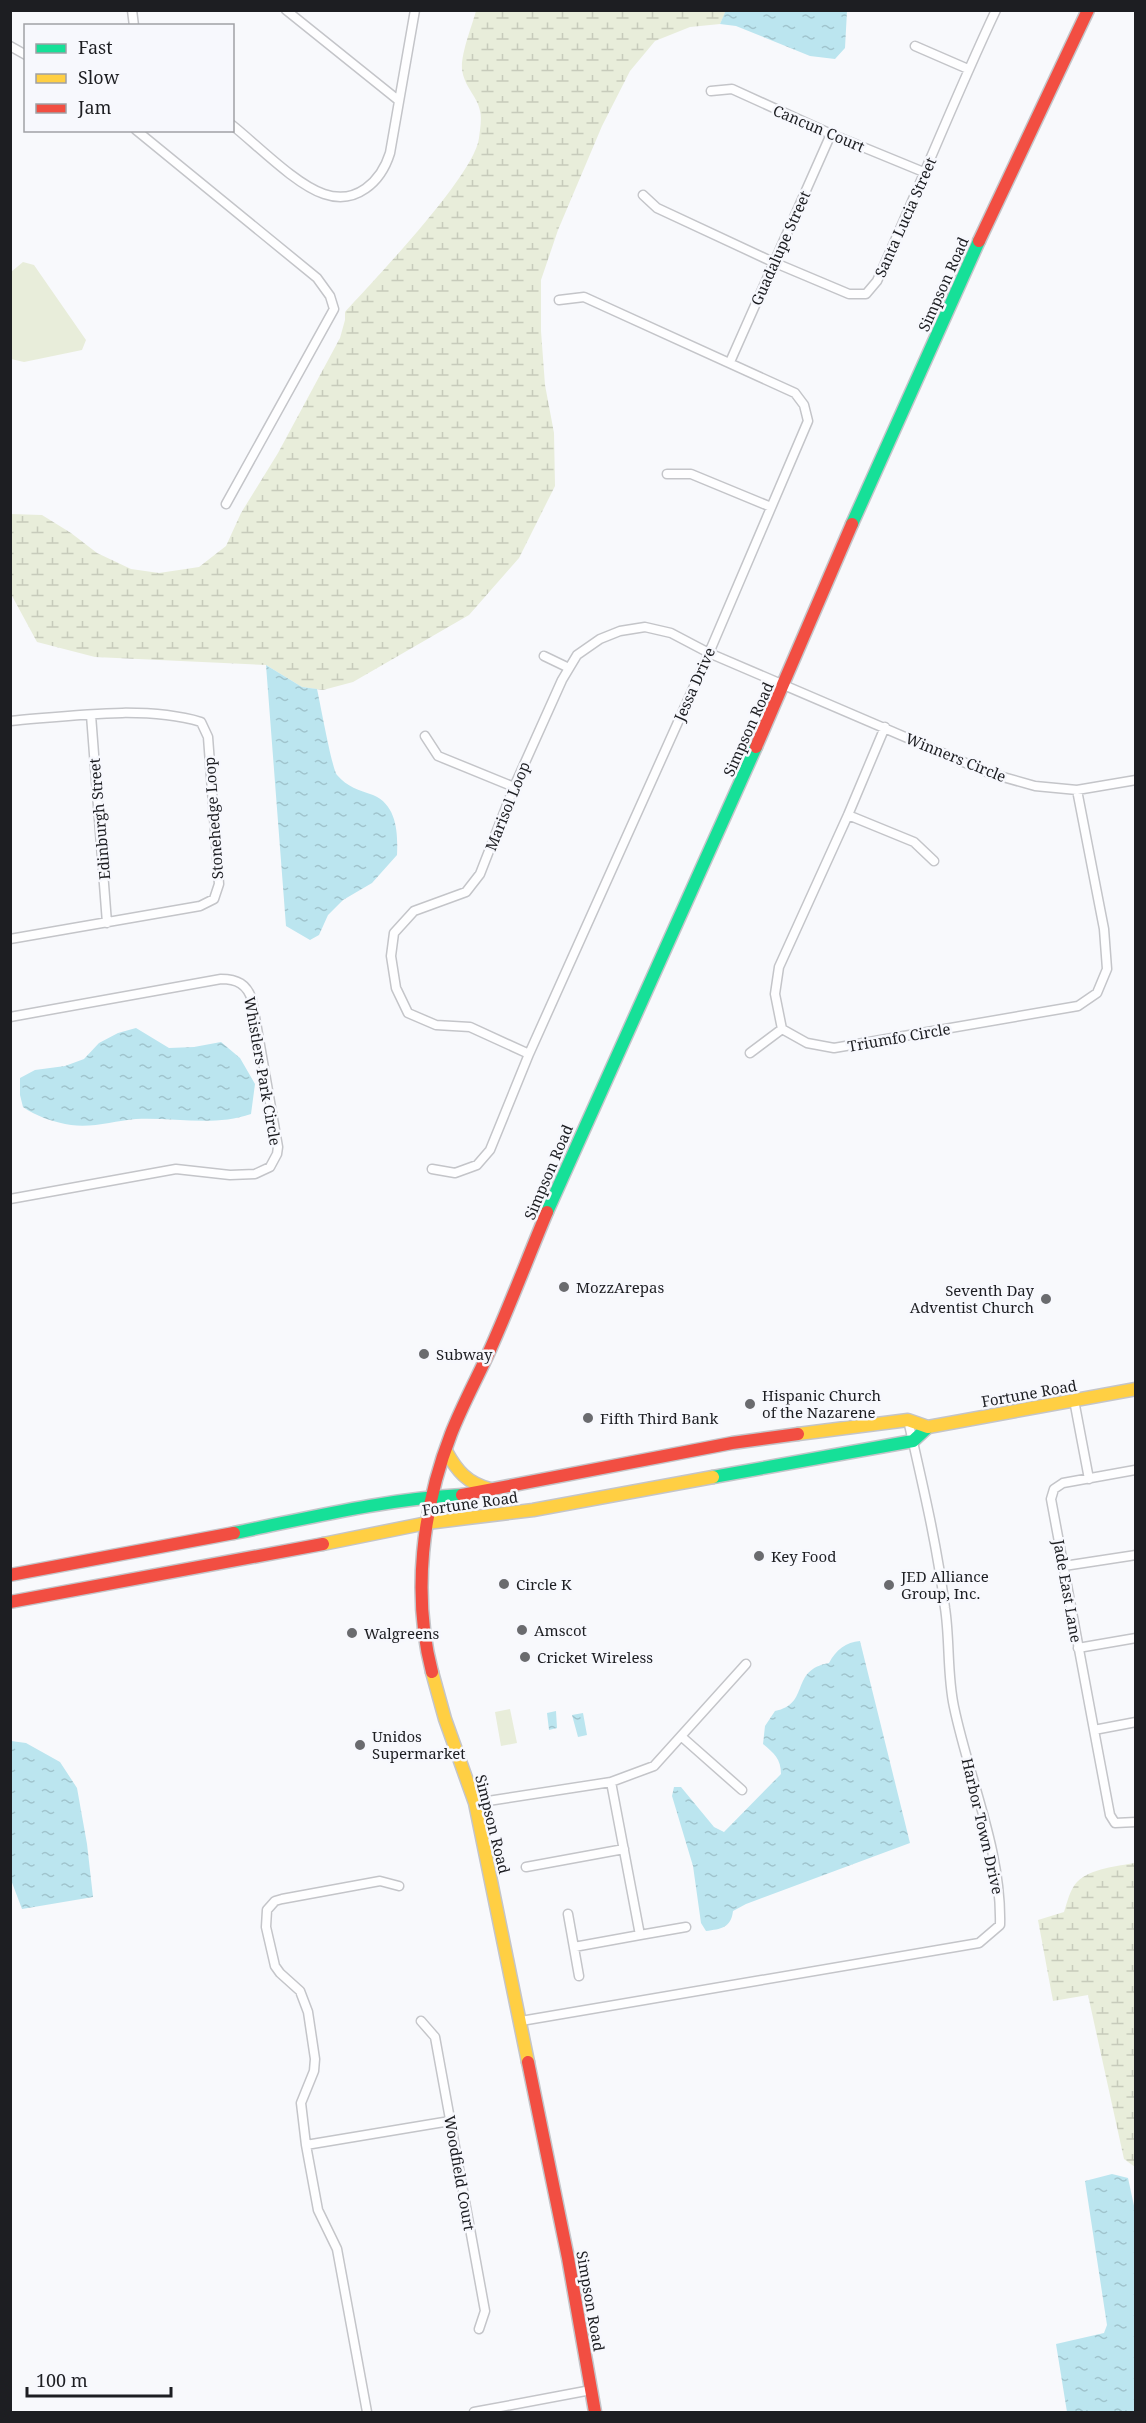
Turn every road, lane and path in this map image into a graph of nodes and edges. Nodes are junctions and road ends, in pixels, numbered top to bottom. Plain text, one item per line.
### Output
1 (286, 10) edge
2 (415, 10) edge
3 (996, 10) edge
4 (1088, 10) edge
5 (10, 46) edge
6 (915, 46) dead end
7 (24, 54) edge
8 (968, 69) junction
9 (711, 91) dead end
10 (398, 100) junction
11 (234, 127) edge
12 (138, 132) edge
13 (831, 134) junction
14 (926, 173) junction
15 (643, 195) dead end
16 (772, 262) junction
17 (559, 300) dead end
18 (730, 362) junction
19 (667, 474) dead end
20 (226, 504) dead end
21 (771, 507) junction
22 (709, 653) junction
23 (544, 656) dead end
24 (569, 668) junction
25 (785, 684) junction
26 (91, 715) junction
27 (10, 721) edge
28 (885, 728) junction
29 (425, 736) dead end
30 (1136, 780) edge
31 (514, 787) junction
32 (1077, 790) junction
33 (848, 815) junction
34 (934, 861) dead end
35 (107, 923) junction
36 (10, 939) edge
37 (10, 1017) edge
38 (782, 1029) junction
39 (750, 1053) dead end
40 (529, 1054) junction
41 (432, 1169) dead end
42 (10, 1199) edge
43 (1136, 1389) edge
44 (1074, 1400) junction
45 (908, 1420) junction
46 (928, 1427) junction
47 (913, 1441) junction
48 (446, 1452) junction
49 (1136, 1470) edge
50 (1089, 1479) junction
51 (494, 1490) junction
52 (431, 1497) junction
53 (427, 1523) junction
54 (1136, 1555) edge
55 (1064, 1566) junction
56 (10, 1575) edge
57 (10, 1602) edge
58 (1136, 1638) edge
59 (1078, 1648) junction
60 (746, 1664) dead end
61 (1136, 1722) edge
62 (1094, 1730) junction
63 (682, 1737) junction
64 (611, 1782) junction
65 (742, 1790) dead end
66 (476, 1803) junction
67 (1136, 1822) edge
68 (624, 1849) junction
69 (526, 1866) dead end
70 (399, 1886) dead end
71 (568, 1914) dead end
72 (686, 1927) dead end
73 (640, 1935) junction
74 (574, 1947) junction
75 (579, 1976) dead end
76 (421, 2021) dead end
77 (521, 2021) junction
78 (450, 2121) junction
79 (306, 2145) junction
80 (479, 2329) dead end
81 (591, 2390) junction
82 (367, 2412) edge
83 (474, 2412) edge
84 (595, 2412) edge

1 - 10 street
2 - 10 street
3 - 8 street, Santa Lucia Street
4 - 25 main road, Simpson Road
5 - 7 street
6 - 8 street
8 - 14 street, Santa Lucia Street
9 - 13 street, Cancun Court
10 - 11 street
12 - 20 street
13 - 14 street, Cancun Court
13 - 16 street, Guadalupe Street
14 - 16 street, Santa Lucia Street
15 - 16 street, Santa Lucia Street
16 - 18 street, Guadalupe Street
17 - 18 street, Jessa Drive
18 - 21 street, Jessa Drive
19 - 21 street
21 - 22 street, Jessa Drive
22 - 24 street, Marisol Loop
22 - 25 street, Marisol Loop
22 - 40 street, Jessa Drive
23 - 24 street
24 - 31 street, Marisol Loop
25 - 28 street, Winners Circle
25 - 48 main road, Simpson Road
26 - 27 street, Stonehedge Loop
26 - 35 street, Edinburgh Street
26 - 35 street, Stonehedge Loop
28 - 32 street, Winners Circle
28 - 33 street
29 - 31 street
30 - 32 street, Winners Circle
31 - 40 street, Marisol Loop
32 - 38 street, Triumfo Circle
33 - 34 street
33 - 38 street
35 - 36 street, Stonehedge Loop
37 - 42 street, Whistlers Park Circle
38 - 39 street
40 - 41 street, Jessa Drive
43 - 44 main road, Fortune Road
44 - 46 main road, Fortune Road
44 - 50 street
45 - 46 main road, Fortune Road
45 - 47 street, Harbor Town Drive
45 - 51 main road, Fortune Road
46 - 47 main road
47 - 53 main road, Fortune Road
47 - 77 street, Harbor Town Drive
48 - 51 main road
48 - 52 main road, Simpson Road
49 - 50 street, Jade East Lane
50 - 55 street, Jade East Lane
51 - 52 main road, Fortune Road
52 - 53 main road, Simpson Road
52 - 56 main road, Fortune Road
53 - 57 main road, Fortune Road
53 - 66 main road, Simpson Road
54 - 55 street
55 - 59 street, Jade East Lane
58 - 59 street
59 - 62 street, Jade East Lane
60 - 63 street
61 - 62 street
62 - 67 street, Jade East Lane
63 - 64 street
63 - 65 street
64 - 66 street
64 - 68 street
66 - 77 main road, Simpson Road
68 - 69 street
68 - 73 street
70 - 79 street
71 - 74 street
72 - 73 street
73 - 74 street
74 - 75 street
76 - 78 street, Woodfield Court
77 - 81 main road, Simpson Road
78 - 79 street
78 - 80 street, Woodfield Court
79 - 82 street
81 - 83 street
81 - 84 main road, Simpson Road

